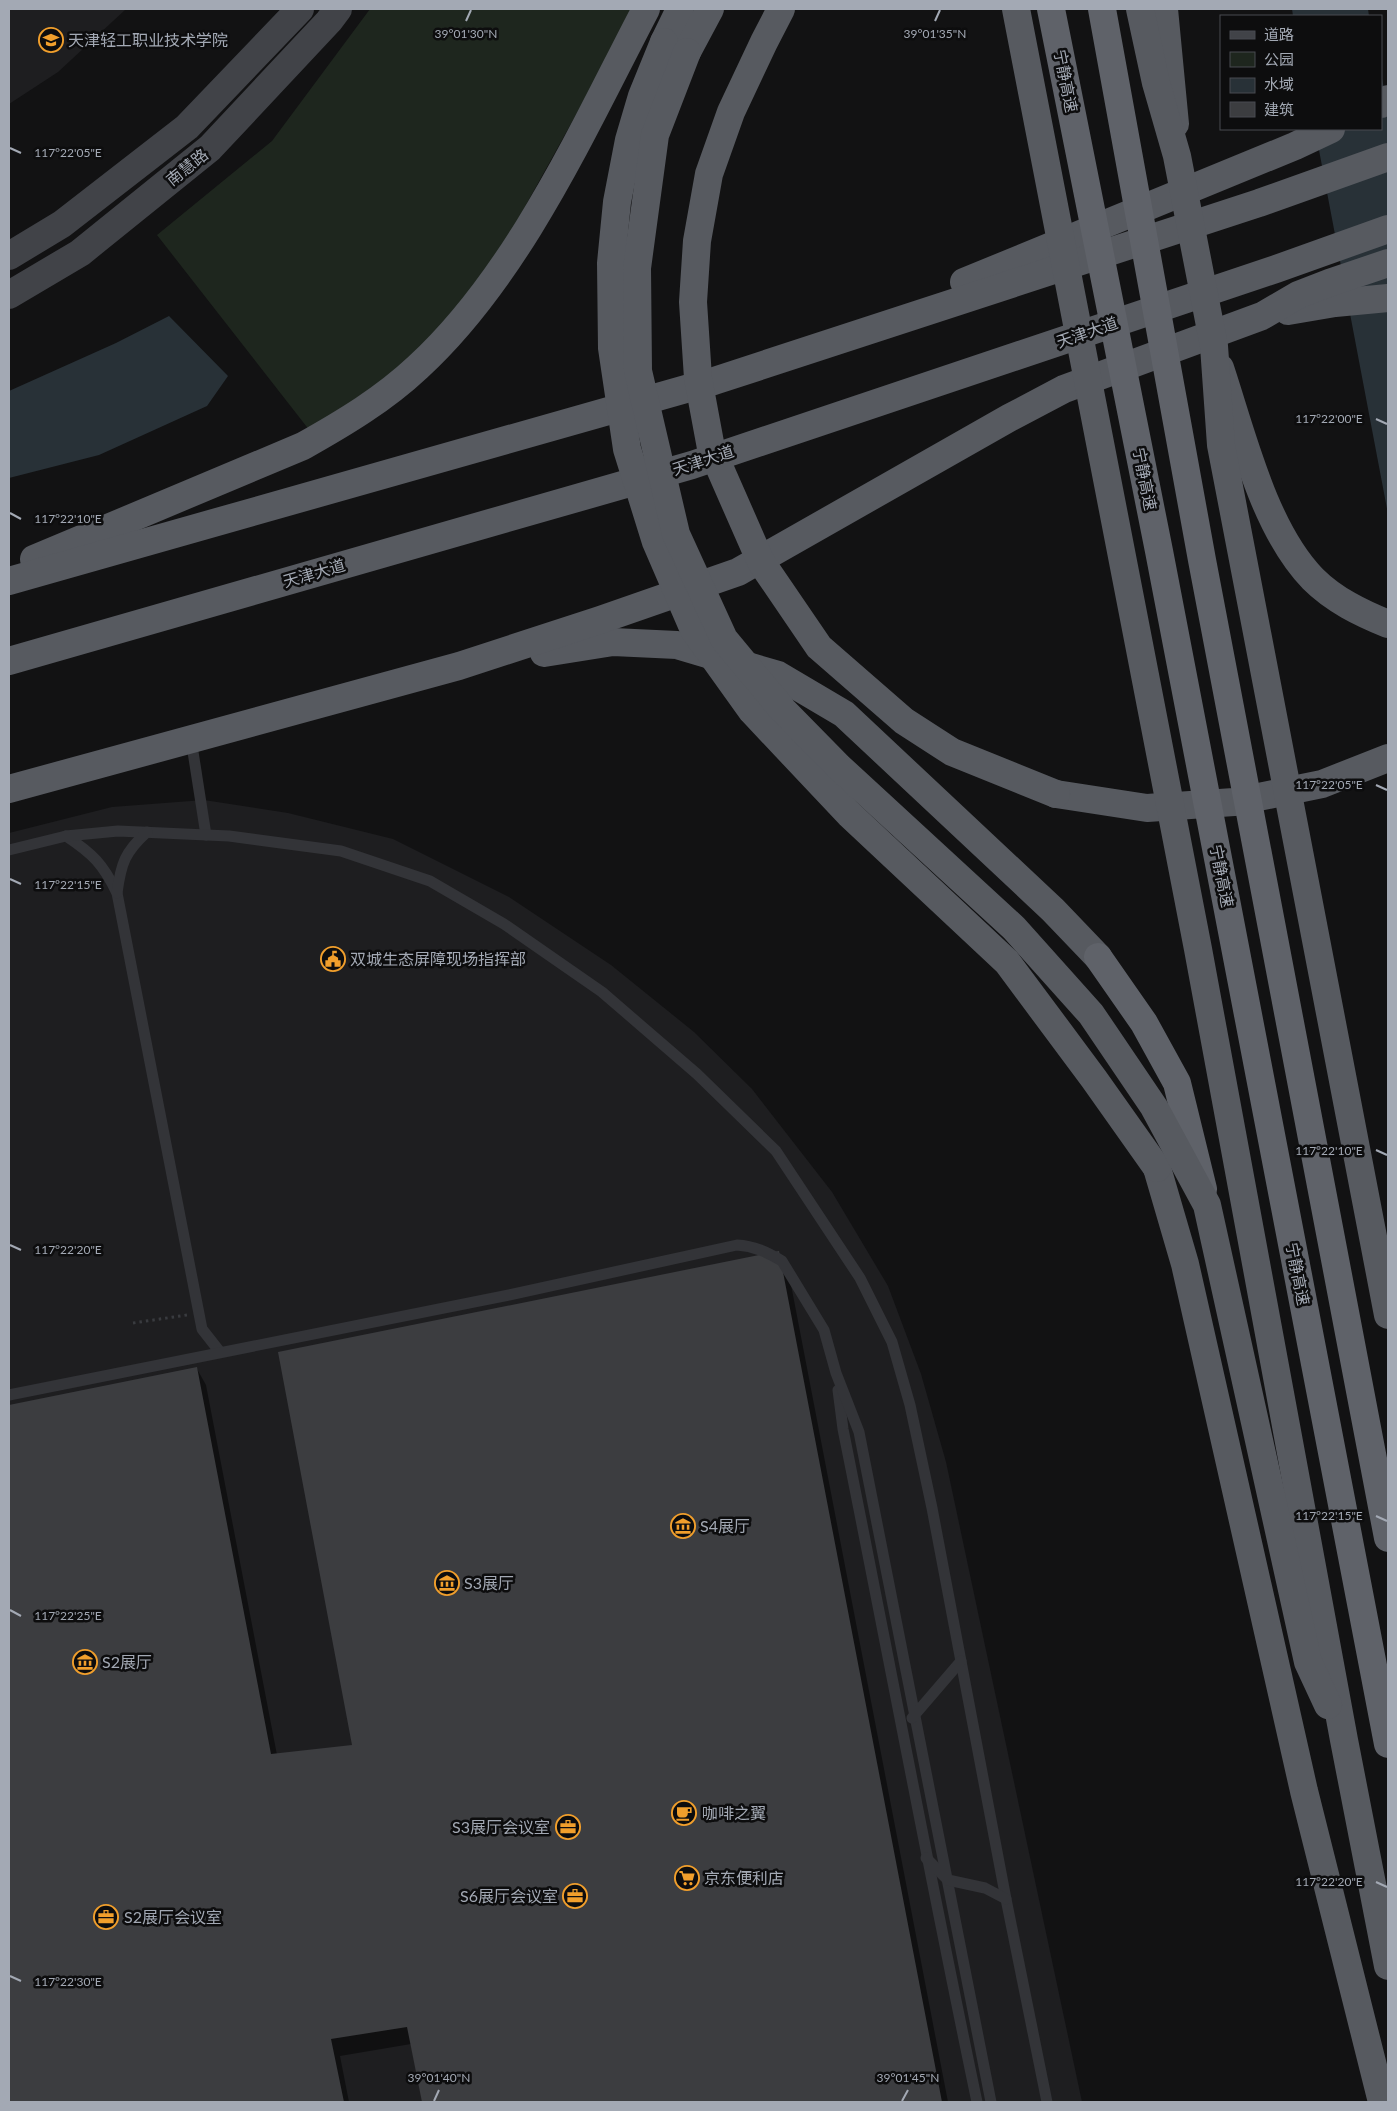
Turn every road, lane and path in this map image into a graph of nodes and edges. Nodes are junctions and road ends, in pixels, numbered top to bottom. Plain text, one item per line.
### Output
1 (300, 9) edge
2 (338, 9) edge
3 (646, 9) edge
4 (680, 9) edge
5 (710, 9) edge
6 (782, 9) edge
7 (1016, 9) edge
8 (1051, 9) edge
9 (1102, 9) edge
10 (1140, 9) edge
11 (1164, 9) edge
12 (675, 47) junction
13 (1329, 130) edge
14 (1177, 156) junction
15 (1388, 157) edge
16 (1388, 229) edge
17 (9, 256) edge
18 (1388, 263) edge
19 (1332, 293) junction
20 (9, 295) edge
21 (1388, 298) edge
22 (1214, 346) junction
23 (793, 355) junction
24 (9, 569) edge
25 (9, 581) edge
26 (1388, 624) edge
27 (9, 661) edge
28 (459, 666) junction
29 (191, 739) junction
30 (1388, 758) edge
31 (9, 789) edge
32 (147, 832) junction
33 (206, 835) junction
34 (66, 836) junction
35 (9, 850) edge
36 (117, 893) junction
37 (1207, 1205) junction
38 (199, 1313) junction
39 (1388, 1316) edge
40 (133, 1323) dead end
41 (220, 1352) junction
42 (836, 1374) junction
43 (9, 1395) edge
44 (1388, 1538) edge
45 (961, 1661) junction
46 (914, 1714) junction
47 (904, 1732) junction
48 (1344, 1740) junction
49 (1388, 1744) edge
50 (926, 1858) junction
51 (948, 1880) junction
52 (1006, 1899) junction
53 (1388, 1966) edge
54 (977, 2102) edge
55 (991, 2102) edge
56 (1047, 2102) edge
57 (1382, 2102) edge

1 - 17 main road, 南慧路
2 - 20 main road, 南慧路
3 - 24 highway
4 - 12 highway
5 - 12 highway
6 - 30 highway, bridge
7 - 48 highway, bridge
8 - 49 highway, 宁静高速, bridge
9 - 44 highway, bridge
10 - 14 highway, bridge
11 - 14 highway, bridge
12 - 37 highway, bridge
12 - 57 highway, bridge
13 - 23 highway
14 - 22 highway, bridge
15 - 23 highway
16 - 27 highway, 天津大道
18 - 19 highway
19 - 21 highway
19 - 28 highway
22 - 26 highway, bridge
22 - 39 highway, bridge
23 - 25 highway
28 - 29 highway
28 - 37 highway, bridge
29 - 31 highway
29 - 33 lane
32 - 33 lane
32 - 34 lane
32 - 36 lane
33 - 45 lane
34 - 35 lane
34 - 36 lane
36 - 38 lane
37 - 48 highway, bridge
38 - 40 path
38 - 41 lane
41 - 42 lane
41 - 43 lane
42 - 46 lane
42 - 47 lane
45 - 46 lane
45 - 52 lane
46 - 47 lane
46 - 51 lane
47 - 50 lane
48 - 53 highway, bridge
50 - 51 lane
50 - 54 lane
51 - 52 lane
51 - 55 lane
52 - 56 lane

